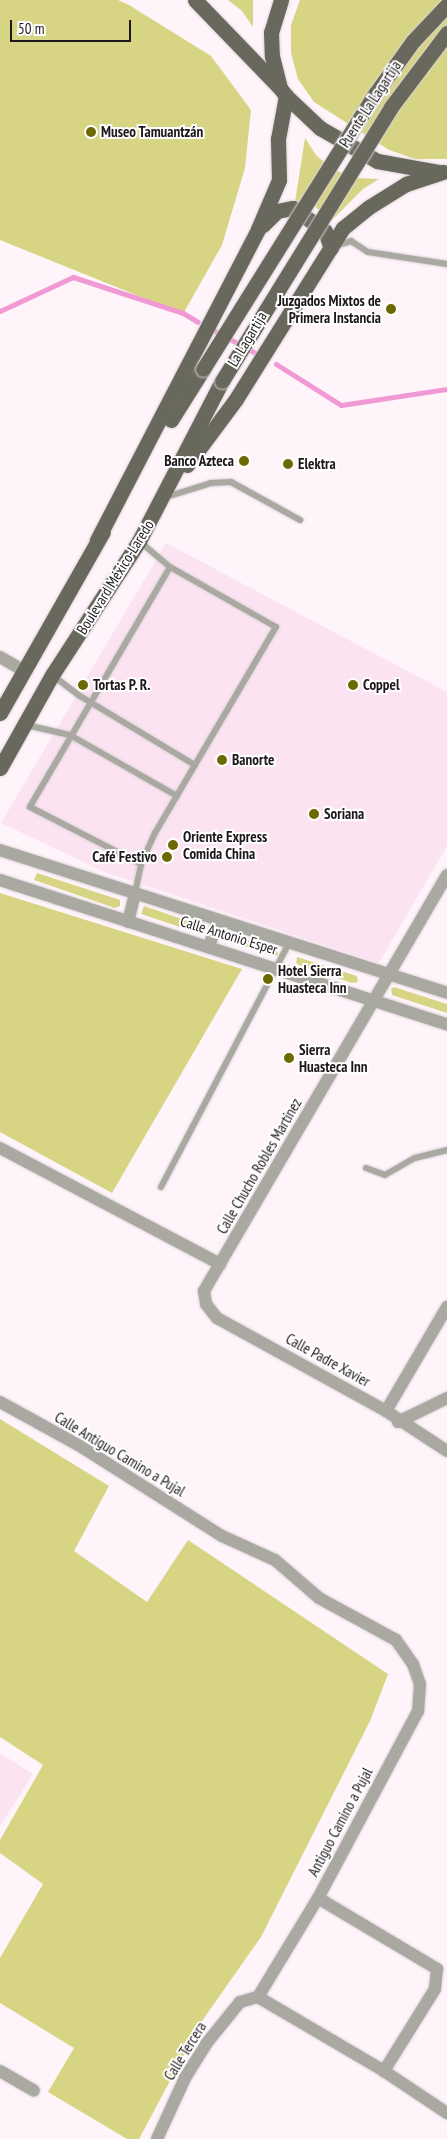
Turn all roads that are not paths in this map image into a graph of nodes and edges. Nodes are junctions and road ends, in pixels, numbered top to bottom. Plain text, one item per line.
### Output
1 (195, 0) edge
2 (281, 0) edge
3 (447, 5) edge
4 (447, 33) edge
5 (283, 92) junction
6 (445, 172) edge
7 (303, 210) joint
8 (319, 219) joint
9 (258, 229) junction
10 (331, 248) junction
11 (447, 264) edge
12 (204, 369) joint
13 (222, 381) joint
14 (162, 498) junction
15 (300, 520) dead end
16 (97, 540) junction
17 (139, 541) junction
18 (170, 567) junction
19 (0, 657) edge
20 (24, 671) junction
21 (52, 676) junction
22 (90, 702) junction
23 (0, 713) edge
24 (24, 724) junction
25 (70, 735) junction
26 (195, 765) junction
27 (0, 768) edge
28 (177, 796) junction
29 (0, 850) edge
30 (141, 864) junction
31 (447, 875) edge
32 (0, 880) edge
33 (135, 893) junction
34 (218, 921) junction
35 (128, 922) junction
36 (289, 944) junction
37 (210, 946) junction
38 (278, 967) junction
39 (389, 974) junction
40 (447, 993) edge
41 (373, 1001) junction
42 (447, 1024) edge
43 (0, 1148) edge
44 (447, 1150) edge
45 (366, 1168) dead end
46 (161, 1187) dead end
47 (220, 1264) junction
48 (204, 1291) joint
49 (447, 1307) edge
50 (447, 1398) edge
51 (0, 1402) edge
52 (386, 1411) junction
53 (398, 1422) junction
54 (447, 1451) edge
55 (222, 1536) joint
56 (318, 1898) junction
57 (258, 1996) junction
58 (0, 2071) edge
59 (384, 2071) junction
60 (34, 2092) dead end
61 (447, 2113) edge
62 (157, 2139) edge

1 - 5 main road
2 - 5 main road
3 - 7 main road, Puente La Lagartija, bridge
4 - 8 main road, Puente La Lagartija, bridge
5 - 6 main road
5 - 9 main road
6 - 10 main road
7 - 12 main road, La Lagartija, bridge
8 - 13 main road, La Lagartija, bridge
9 - 10 main road
9 - 16 main road
10 - 11 lane
10 - 14 main road
12 - 16 main road, Boulevard México-Laredo
13 - 14 main road, Boulevard México-Laredo
14 - 15 lane
14 - 17 main road, Boulevard México-Laredo
16 - 20 main road, Boulevard México-Laredo
17 - 18 lane
17 - 21 main road, Boulevard México-Laredo
18 - 22 lane
18 - 26 lane
19 - 20 street
20 - 23 main road, Boulevard México-Laredo
21 - 22 lane
21 - 24 main road, Boulevard México-Laredo
22 - 25 lane
22 - 26 lane
24 - 25 lane
24 - 27 main road, Boulevard México-Laredo
25 - 28 lane
25 - 30 lane
26 - 28 lane
28 - 30 lane
29 - 33 street, Calle Antonio Esper
30 - 33 lane
31 - 39 street, Calle Chucho Robles Martínez
32 - 35 street, Calle Antonio Esper
33 - 34 street, Calle Antonio Esper
33 - 35 street
34 - 36 street, Calle Antonio Esper
34 - 37 street
35 - 37 street, Calle Antonio Esper
36 - 38 lane
36 - 39 street, Calle Antonio Esper
37 - 38 street, Calle Antonio Esper
38 - 41 street, Calle Antonio Esper
38 - 46 lane
39 - 40 street, Calle Antonio Esper
39 - 41 street, Calle Chucho Robles Martínez
41 - 42 street, Calle Antonio Esper
41 - 47 street, Calle Chucho Robles Martínez
43 - 47 street
44 - 45 lane
47 - 48 street, Calle Chucho Robles Martínez
48 - 52 street, Calle Padre Xavier
49 - 52 street
50 - 53 street
51 - 55 street, Calle Antiguo Camino a Pujal
52 - 53 street, Calle Padre Xavier
53 - 54 street, Calle Padre Xavier
55 - 56 street, Antiguo Camino a Pujal
56 - 57 street, Antiguo Camino a Pujal
56 - 59 street
57 - 59 street
57 - 62 street, Calle Tercera
58 - 60 street
59 - 61 street

